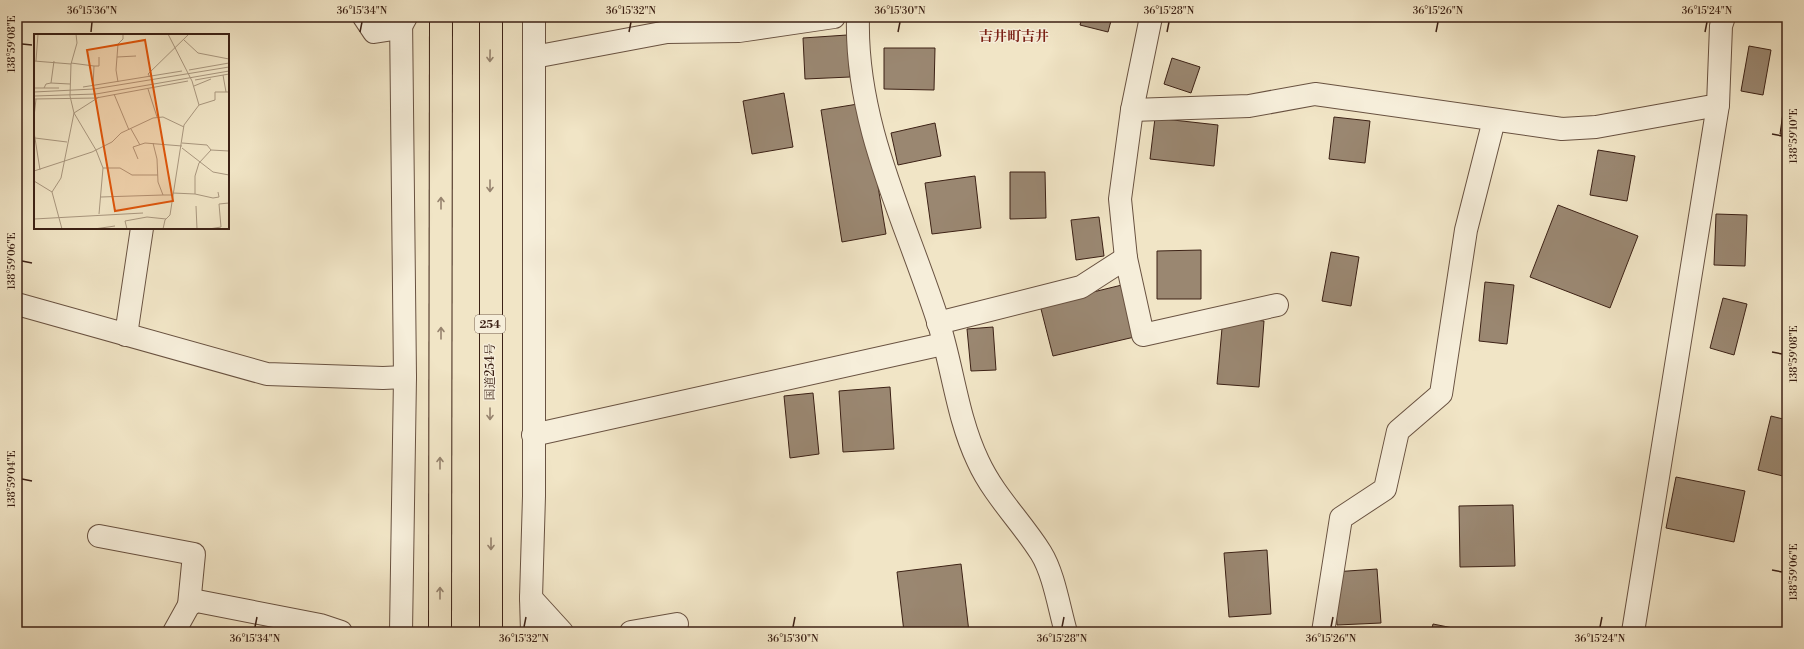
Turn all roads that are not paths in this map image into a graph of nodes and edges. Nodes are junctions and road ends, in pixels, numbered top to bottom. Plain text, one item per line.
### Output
1 (364, 17) edge
2 (441, 17) edge
3 (490, 17) edge
4 (534, 17) edge
5 (834, 17) edge
6 (858, 17) edge
7 (1151, 17) edge
8 (1724, 17) edge
9 (402, 21) edge
10 (534, 58) junction
11 (1718, 106) junction
12 (1132, 110) junction
13 (1494, 120) junction
14 (142, 229) edge
15 (1126, 258) junction
16 (17, 304) edge
17 (1277, 306) dead end
18 (938, 323) junction
19 (126, 335) junction
20 (943, 344) junction
21 (405, 377) junction
22 (533, 435) junction
23 (99, 536) dead end
24 (530, 598) junction
25 (189, 605) junction
26 (677, 624) dead end
27 (174, 632) edge
28 (341, 632) edge
29 (401, 632) edge
30 (440, 632) edge
31 (491, 632) edge
32 (532, 632) edge
33 (562, 632) edge
34 (631, 632) edge
35 (1066, 632) edge
36 (1323, 632) edge
37 (1633, 632) edge

1 - 9 street
30 -> 2 highway
3 -> 31 highway, 国道254号 / 254
4 - 10 street
5 - 10 street
6 - 18 street
7 - 12 street
8 - 11 street
9 - 21 street
10 - 22 street
11 - 13 street
11 - 37 street
12 - 13 street
12 - 15 street
13 - 36 street
14 - 19 street
15 - 17 street
15 - 18 street
16 - 19 street
18 - 20 street
19 - 21 street
20 - 22 street
20 - 35 street
21 - 29 street
22 - 24 street
23 - 25 street
24 - 32 street
24 - 33 street
25 - 27 street
25 - 28 street
26 - 34 street

